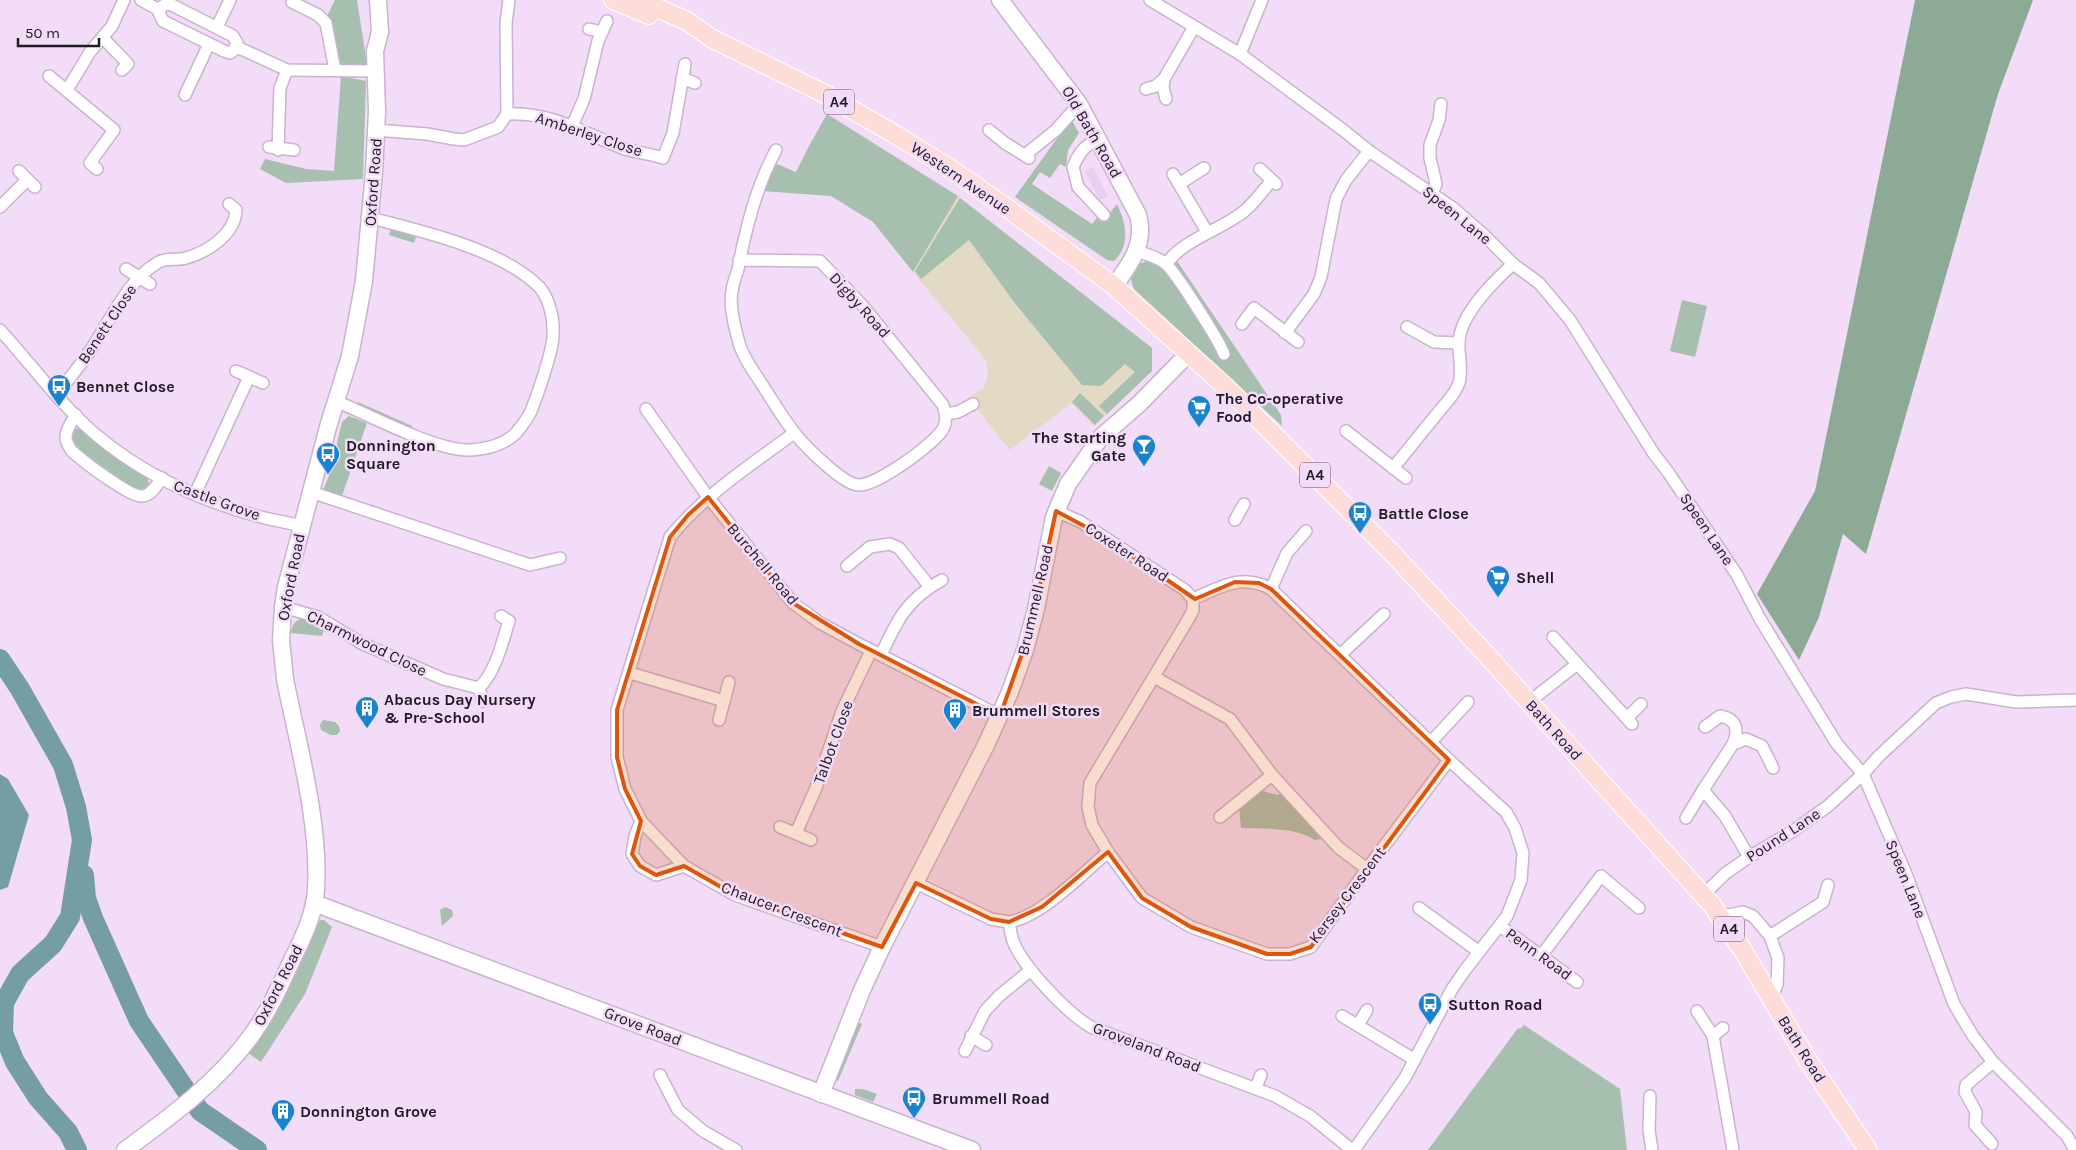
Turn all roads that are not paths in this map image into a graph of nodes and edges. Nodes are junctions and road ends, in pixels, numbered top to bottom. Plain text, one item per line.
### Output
1 (124, 0) edge
2 (141, 0) edge
3 (230, 0) edge
4 (368, 0) edge
5 (378, 0) edge
6 (509, 0) edge
7 (613, 0) edge
8 (1000, 0) edge
9 (1150, 0) edge
10 (1262, 0) edge
11 (644, 1) edge
12 (292, 2) dead end
13 (159, 10) junction
14 (607, 20) dead end
15 (216, 27) junction
16 (1194, 27) junction
17 (589, 29) dead end
18 (602, 32) junction
19 (103, 38) junction
20 (711, 38) junction
21 (209, 44) junction
22 (237, 47) junction
23 (375, 51) junction
24 (1240, 54) junction
25 (685, 64) dead end
26 (122, 70) dead end
27 (287, 70) junction
28 (335, 70) junction
29 (377, 71) junction
30 (48, 76) dead end
31 (682, 78) junction
32 (1164, 79) junction
33 (695, 83) dead end
34 (1146, 89) dead end
35 (67, 90) junction
36 (184, 95) dead end
37 (1166, 98) dead end
38 (1079, 104) junction
39 (1441, 104) dead end
40 (507, 114) junction
41 (572, 126) junction
42 (376, 130) junction
43 (989, 130) dead end
44 (1099, 140) junction
45 (294, 150) dead end
46 (776, 150) dead end
47 (1368, 151) junction
48 (664, 158) junction
49 (1204, 168) dead end
50 (97, 169) dead end
51 (660, 170) dead end
52 (1260, 170) dead end
53 (27, 179) dead end
54 (1432, 194) junction
55 (229, 204) dead end
56 (0, 207) edge
57 (1104, 215) dead end
58 (371, 218) junction
59 (1207, 232) junction
60 (1136, 251) junction
61 (740, 260) junction
62 (1166, 264) junction
63 (1513, 264) junction
64 (126, 269) dead end
65 (138, 278) junction
66 (150, 284) dead end
67 (1114, 286) junction
68 (1242, 324) dead end
69 (1407, 328) dead end
70 (0, 330) edge
71 (1285, 333) junction
72 (1298, 342) dead end
73 (1459, 343) junction
74 (1189, 353) junction
75 (1224, 354) dead end
76 (236, 370) dead end
77 (249, 377) junction
78 (262, 383) dead end
79 (57, 394) junction
80 (336, 401) junction
81 (973, 404) dead end
82 (646, 409) dead end
83 (946, 414) junction
84 (76, 415) junction
85 (1346, 431) dead end
86 (794, 433) junction
87 (1393, 468) junction
88 (162, 478) junction
89 (1406, 478) dead end
90 (311, 492) junction
91 (195, 494) junction
92 (708, 497) junction
93 (1244, 504) dead end
94 (1056, 511) junction
95 (1235, 520) dead end
96 (301, 526) junction
97 (1306, 531) dead end
98 (560, 558) dead end
99 (847, 566) dead end
100 (942, 580) dead end
101 (930, 587) junction
102 (1271, 589) junction
103 (1193, 600) junction
104 (283, 608) junction
105 (1384, 614) dead end
106 (501, 616) dead end
107 (1553, 637) dead end
108 (876, 653) junction
109 (1340, 654) junction
110 (1576, 665) junction
111 (630, 673) junction
112 (1154, 677) junction
113 (729, 682) dead end
114 (479, 688) junction
115 (483, 700) dead end
116 (2076, 700) edge
117 (724, 701) junction
118 (1468, 702) dead end
119 (1529, 702) junction
120 (1641, 704) dead end
121 (1000, 716) junction
122 (719, 720) dead end
123 (1705, 727) dead end
124 (1431, 742) junction
125 (1733, 744) junction
126 (1449, 760) junction
127 (1772, 768) dead end
128 (1863, 774) junction
129 (1272, 775) junction
130 (1703, 790) junction
131 (1220, 818) dead end
132 (1686, 818) dead end
133 (641, 821) junction
134 (780, 827) dead end
135 (796, 834) junction
136 (811, 840) dead end
137 (1108, 852) junction
138 (1749, 857) junction
139 (684, 866) junction
140 (1367, 869) junction
141 (916, 883) junction
142 (1828, 885) dead end
143 (1703, 895) junction
144 (314, 903) junction
145 (1419, 908) dead end
146 (1639, 908) dead end
147 (1718, 913) junction
148 (1009, 922) junction
149 (1500, 926) junction
150 (1770, 936) junction
151 (882, 947) junction
152 (1478, 952) junction
153 (1541, 956) junction
154 (1031, 970) junction
155 (1577, 982) dead end
156 (1771, 998) junction
157 (1367, 1010) dead end
158 (1697, 1011) dead end
159 (1342, 1016) dead end
160 (1358, 1025) junction
161 (1723, 1028) dead end
162 (971, 1036) junction
163 (1713, 1036) junction
164 (986, 1045) dead end
165 (965, 1051) dead end
166 (1416, 1060) junction
167 (1993, 1062) junction
168 (660, 1075) dead end
169 (1261, 1075) dead end
170 (1256, 1087) junction
171 (821, 1094) junction
172 (1650, 1096) dead end
173 (1992, 1144) dead end
174 (125, 1150) edge
175 (736, 1150) edge
176 (972, 1150) edge
177 (1353, 1150) edge
178 (1652, 1150) edge
179 (1733, 1150) edge
180 (1868, 1150) edge
181 (2075, 1150) edge

1 - 19 street
2 - 13 street
3 - 15 street
4 - 23 street, Oxford Road
5 - 23 street, Oxford Road
6 - 40 street
7 - 20 main road, Western Avenue / A4
8 - 38 street, Old Bath Road
9 - 16 street, Speen Lane
10 - 24 street
11 - 20 main road, Western Avenue / A4
12 - 28 street
13 - 15 street
13 - 21 street
14 - 18 street
15 - 22 street
16 - 24 street, Speen Lane
16 - 32 street
17 - 18 street
18 - 41 street
19 - 26 street
19 - 35 street
20 - 67 main road, Western Avenue / A4
21 - 22 street
21 - 36 street
22 - 27 street
23 - 29 street, Oxford Road
24 - 47 street, Speen Lane
25 - 31 street, Amberley Close
27 - 28 street
27 - 45 street
28 - 29 street
29 - 42 street, Oxford Road
30 - 35 street
31 - 33 street
31 - 48 street, Amberley Close
32 - 34 street
32 - 37 street
35 - 50 street
38 - 43 street
38 - 44 street, Old Bath Road
39 - 54 street
40 - 41 street, Amberley Close
40 - 42 street
41 - 48 street, Amberley Close
42 - 58 street, Oxford Road
44 - 57 street
44 - 60 street, Old Bath Road
46 - 61 street
47 - 54 street, Speen Lane
47 - 71 street
48 - 51 street
49 - 59 street
52 - 59 street
53 - 56 street
54 - 63 street, Speen Lane
55 - 65 street
58 - 80 street, Oxford Road
58 - 80 street
59 - 62 street
60 - 62 street
60 - 67 street, Old Bath Road
61 - 83 street, Digby Road
61 - 86 street
62 - 75 street
63 - 73 street
63 - 128 street, Speen Lane
64 - 65 street, Benett Close
65 - 66 street, Benett Close
65 - 79 street, Benett Close
67 - 74 main road, Western Avenue / A4
68 - 71 street
69 - 73 street
70 - 79 street, Castle Grove
71 - 72 street
73 - 87 street
74 - 94 street, Brummell Road
74 - 119 main road, Bath Road / A4
76 - 77 street
77 - 78 street
77 - 91 street
79 - 84 street, Castle Grove
80 - 90 street, Oxford Road
81 - 83 street
82 - 92 street, Burchell Road
83 - 86 street
84 - 88 street, Castle Grove
84 - 88 street, Castle Grove
85 - 87 street
86 - 92 street
87 - 89 street
88 - 91 street, Castle Grove
90 - 96 street, Oxford Road
90 - 98 street
91 - 96 street, Castle Grove
92 - 108 street, Burchell Road
92 - 111 street, Chaucer Crescent
93 - 95 street
94 - 103 street, Coxeter Road
94 - 121 street, Brummell Road
96 - 104 street, Oxford Road
97 - 102 street
99 - 101 street
100 - 101 street, Talbot Close
101 - 108 street, Talbot Close
102 - 103 street
102 - 109 street
103 - 112 street, Kersey Crescent
104 - 114 street, Charmwood Close
104 - 144 street, Oxford Road
105 - 109 street
106 - 114 street
107 - 110 street
108 - 121 street, Burchell Road
108 - 135 street, Talbot Close
109 - 124 street
110 - 119 street
110 - 120 street
111 - 117 street
111 - 133 street, Chaucer Crescent
112 - 129 street
112 - 137 street, Kersey Crescent
113 - 117 street
114 - 115 street
116 - 128 street, Pound Lane
117 - 122 street
118 - 124 street
119 - 143 main road, Bath Road / A4
121 - 141 street, Brummell Road
123 - 125 street
124 - 126 street
125 - 127 street
125 - 130 street
126 - 140 street, Kersey Crescent
126 - 149 street
128 - 138 street, Pound Lane
128 - 167 street, Speen Lane
129 - 131 street
129 - 140 street
130 - 132 street
130 - 138 street
133 - 139 street, Chaucer Crescent
133 - 139 street
134 - 135 street
135 - 136 street
137 - 140 street, Kersey Crescent
137 - 148 street
138 - 143 street, Pound Lane
139 - 151 street, Chaucer Crescent
141 - 148 street
141 - 151 street, Brummell Road
142 - 150 street
143 - 147 main road, Bath Road / A4
144 - 171 street, Grove Road
144 - 174 street, Oxford Road
145 - 152 street
146 - 153 street
147 - 150 street
147 - 156 main road, Bath Road / A4
148 - 154 street, Groveland Road
149 - 152 street
149 - 153 street, Penn Road
150 - 156 street
151 - 171 street, Brummell Road
152 - 166 street
153 - 155 street, Penn Road
154 - 162 street
154 - 170 street, Groveland Road
156 - 180 main road, Bath Road / A4
157 - 160 street
158 - 163 street
159 - 160 street
160 - 166 street
161 - 163 street
162 - 164 street
162 - 165 street
163 - 179 street
166 - 177 street
167 - 173 street
167 - 181 street, Speen Lane
168 - 175 street
169 - 170 street
170 - 177 street, Groveland Road
171 - 176 street, Grove Road
172 - 178 street

